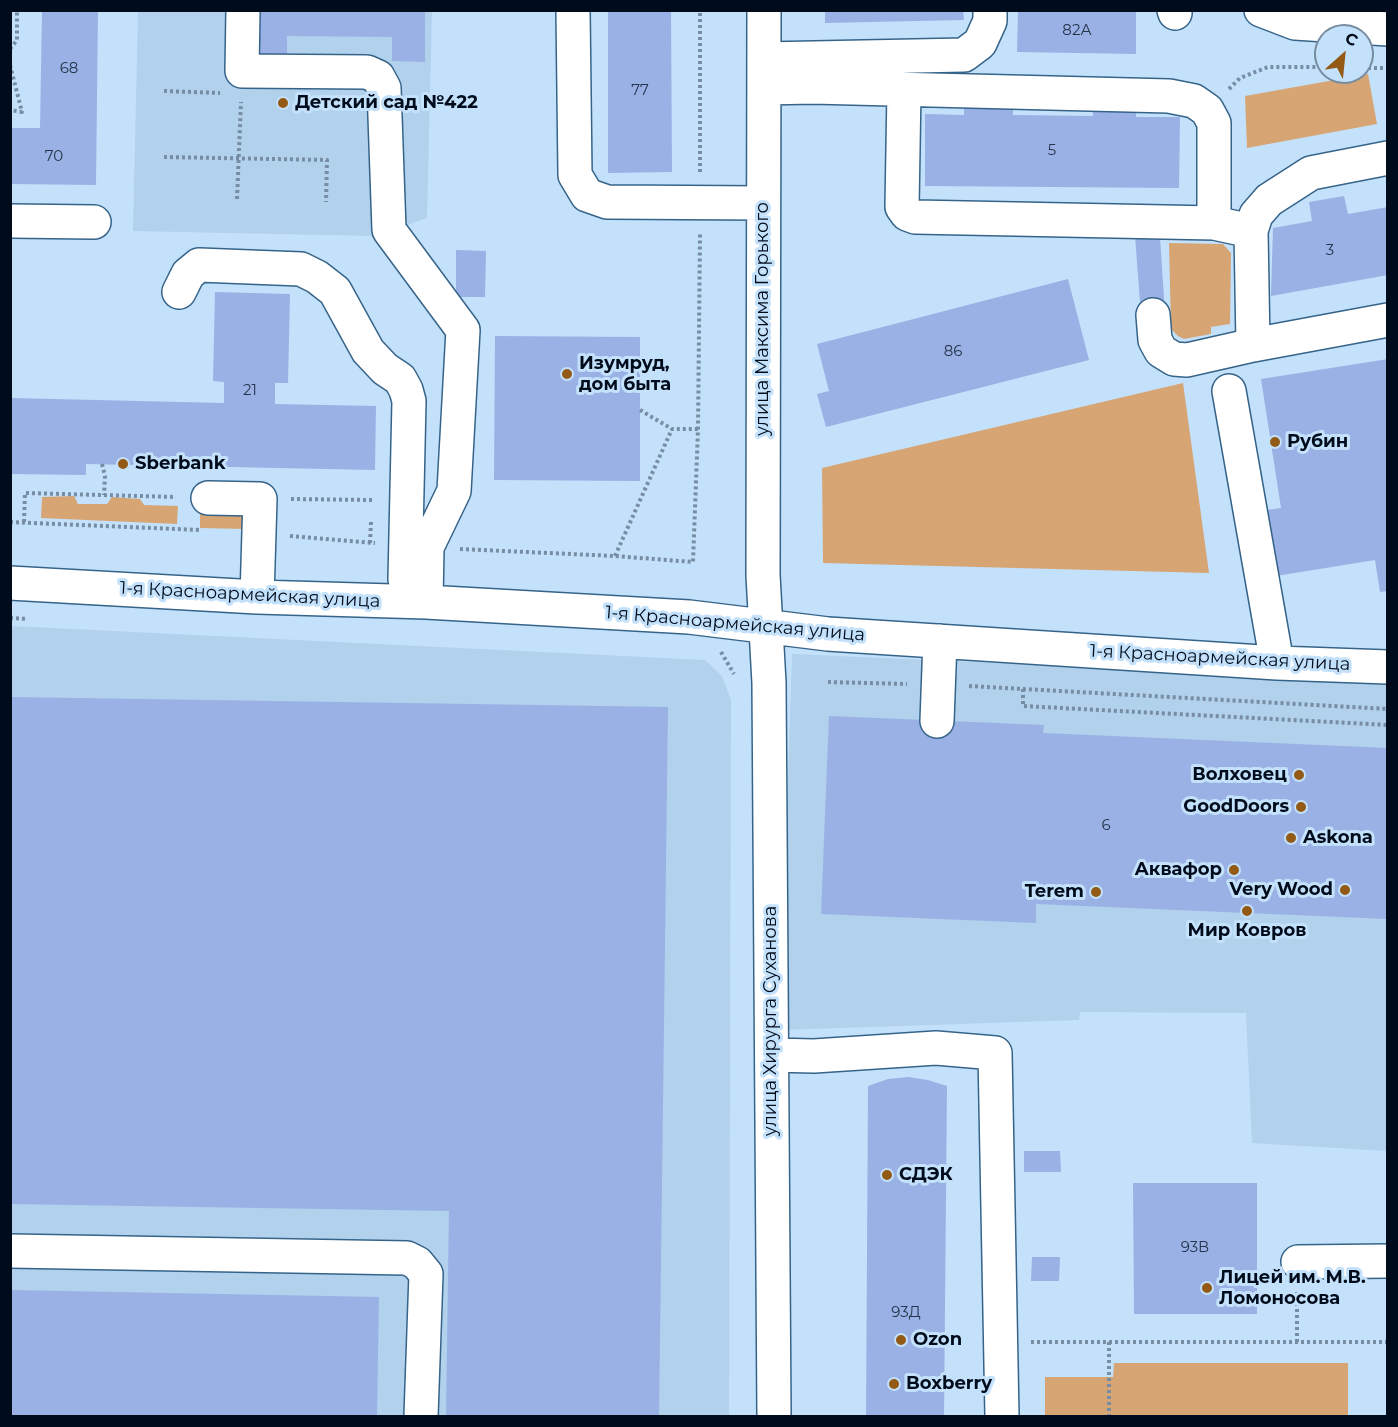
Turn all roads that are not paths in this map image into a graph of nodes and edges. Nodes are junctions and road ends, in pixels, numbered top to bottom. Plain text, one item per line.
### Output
1 (243, 10) edge
2 (573, 10) edge
3 (764, 10) edge
4 (990, 10) edge
5 (1261, 10) edge
6 (1388, 29) edge
7 (764, 73) junction
8 (904, 90) junction
9 (1388, 158) edge
10 (762, 203) junction
11 (10, 221) edge
12 (94, 222) dead end
13 (1214, 223) junction
14 (1251, 231) junction
15 (179, 292) dead end
16 (1153, 315) dead end
17 (1388, 320) edge
18 (1253, 345) junction
19 (1229, 391) dead end
20 (208, 498) road end
21 (417, 546) junction
22 (10, 583) edge
23 (257, 597) junction
24 (415, 602) junction
25 (765, 627) junction
26 (940, 641) junction
27 (1277, 663) junction
28 (1388, 667) edge
29 (937, 721) dead end
30 (772, 1055) junction
31 (10, 1251) edge
32 (1388, 1261) edge
33 (1298, 1262) road end
34 (421, 1416) edge
35 (774, 1416) edge
36 (1002, 1416) edge

1 - 21 street
2 - 10 street
3 - 7 street, улица Максима Горького
4 - 7 street
5 - 6 street
7 - 8 street
7 - 10 street, улица Максима Горького
8 - 13 street
8 - 13 street
9 - 14 street
10 - 25 street, улица Максима Горького
11 - 12 street
13 - 14 street
14 - 18 street
15 - 21 street
16 - 18 street
17 - 18 street
19 - 27 street
20 - 23 street
21 - 24 street
22 - 23 street, 1-я Красноармейская улица
23 - 24 street, 1-я Красноармейская улица
24 - 25 street, 1-я Красноармейская улица
25 - 26 street, 1-я Красноармейская улица
25 - 30 street, улица Хирурга Суханова
26 - 27 street, 1-я Красноармейская улица
26 - 29 street
27 - 28 street, 1-я Красноармейская улица
30 - 35 street, улица Хирурга Суханова
30 - 36 street
31 - 34 street
32 - 33 street

